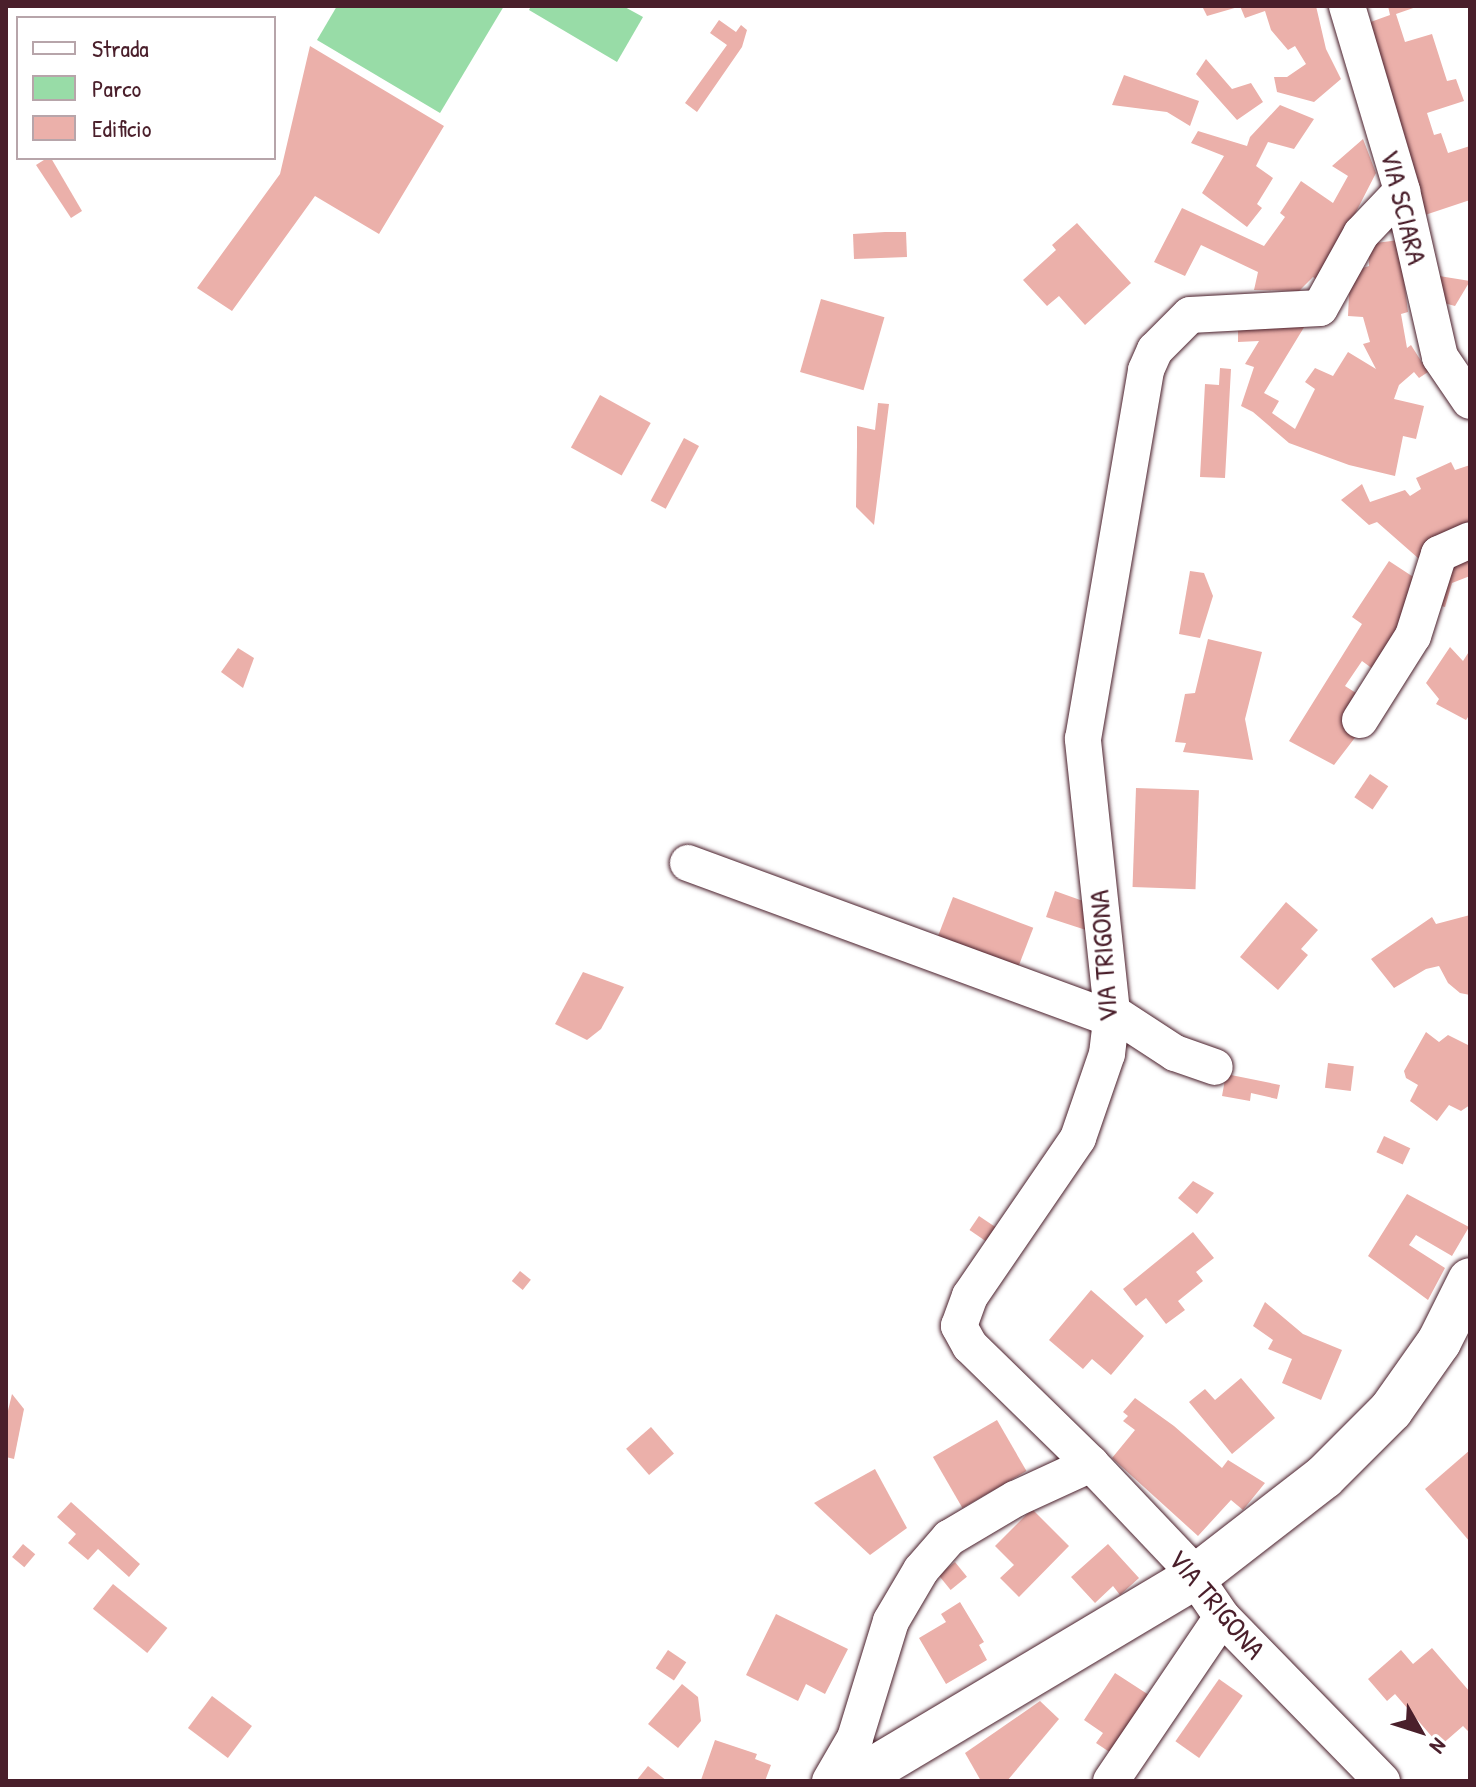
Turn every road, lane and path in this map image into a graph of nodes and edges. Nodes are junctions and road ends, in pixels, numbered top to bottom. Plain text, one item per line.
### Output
1 (1347, 6) edge
2 (1402, 191) junction
3 (1470, 401) edge
4 (1470, 540) edge
5 (1360, 720) dead end
6 (688, 863) dead end
7 (1111, 1015) junction
8 (1215, 1067) dead end
9 (1470, 1280) edge
10 (1091, 1464) junction
11 (1195, 1577) junction
12 (1222, 1617) junction
13 (830, 1781) edge
14 (853, 1781) edge
15 (1111, 1781) edge
16 (1382, 1781) edge

1 - 2 street, VIA SCIARA
2 - 3 street, VIA SCIARA
2 - 7 street, VIA TRIGONA
4 - 5 street
6 - 7 street
7 - 8 street
7 - 10 street, VIA TRIGONA
9 - 11 street
10 - 11 street, VIA TRIGONA
10 - 13 street
11 - 12 street, VIA TRIGONA
11 - 14 street
12 - 15 street
12 - 16 street, VIA TRIGONA

